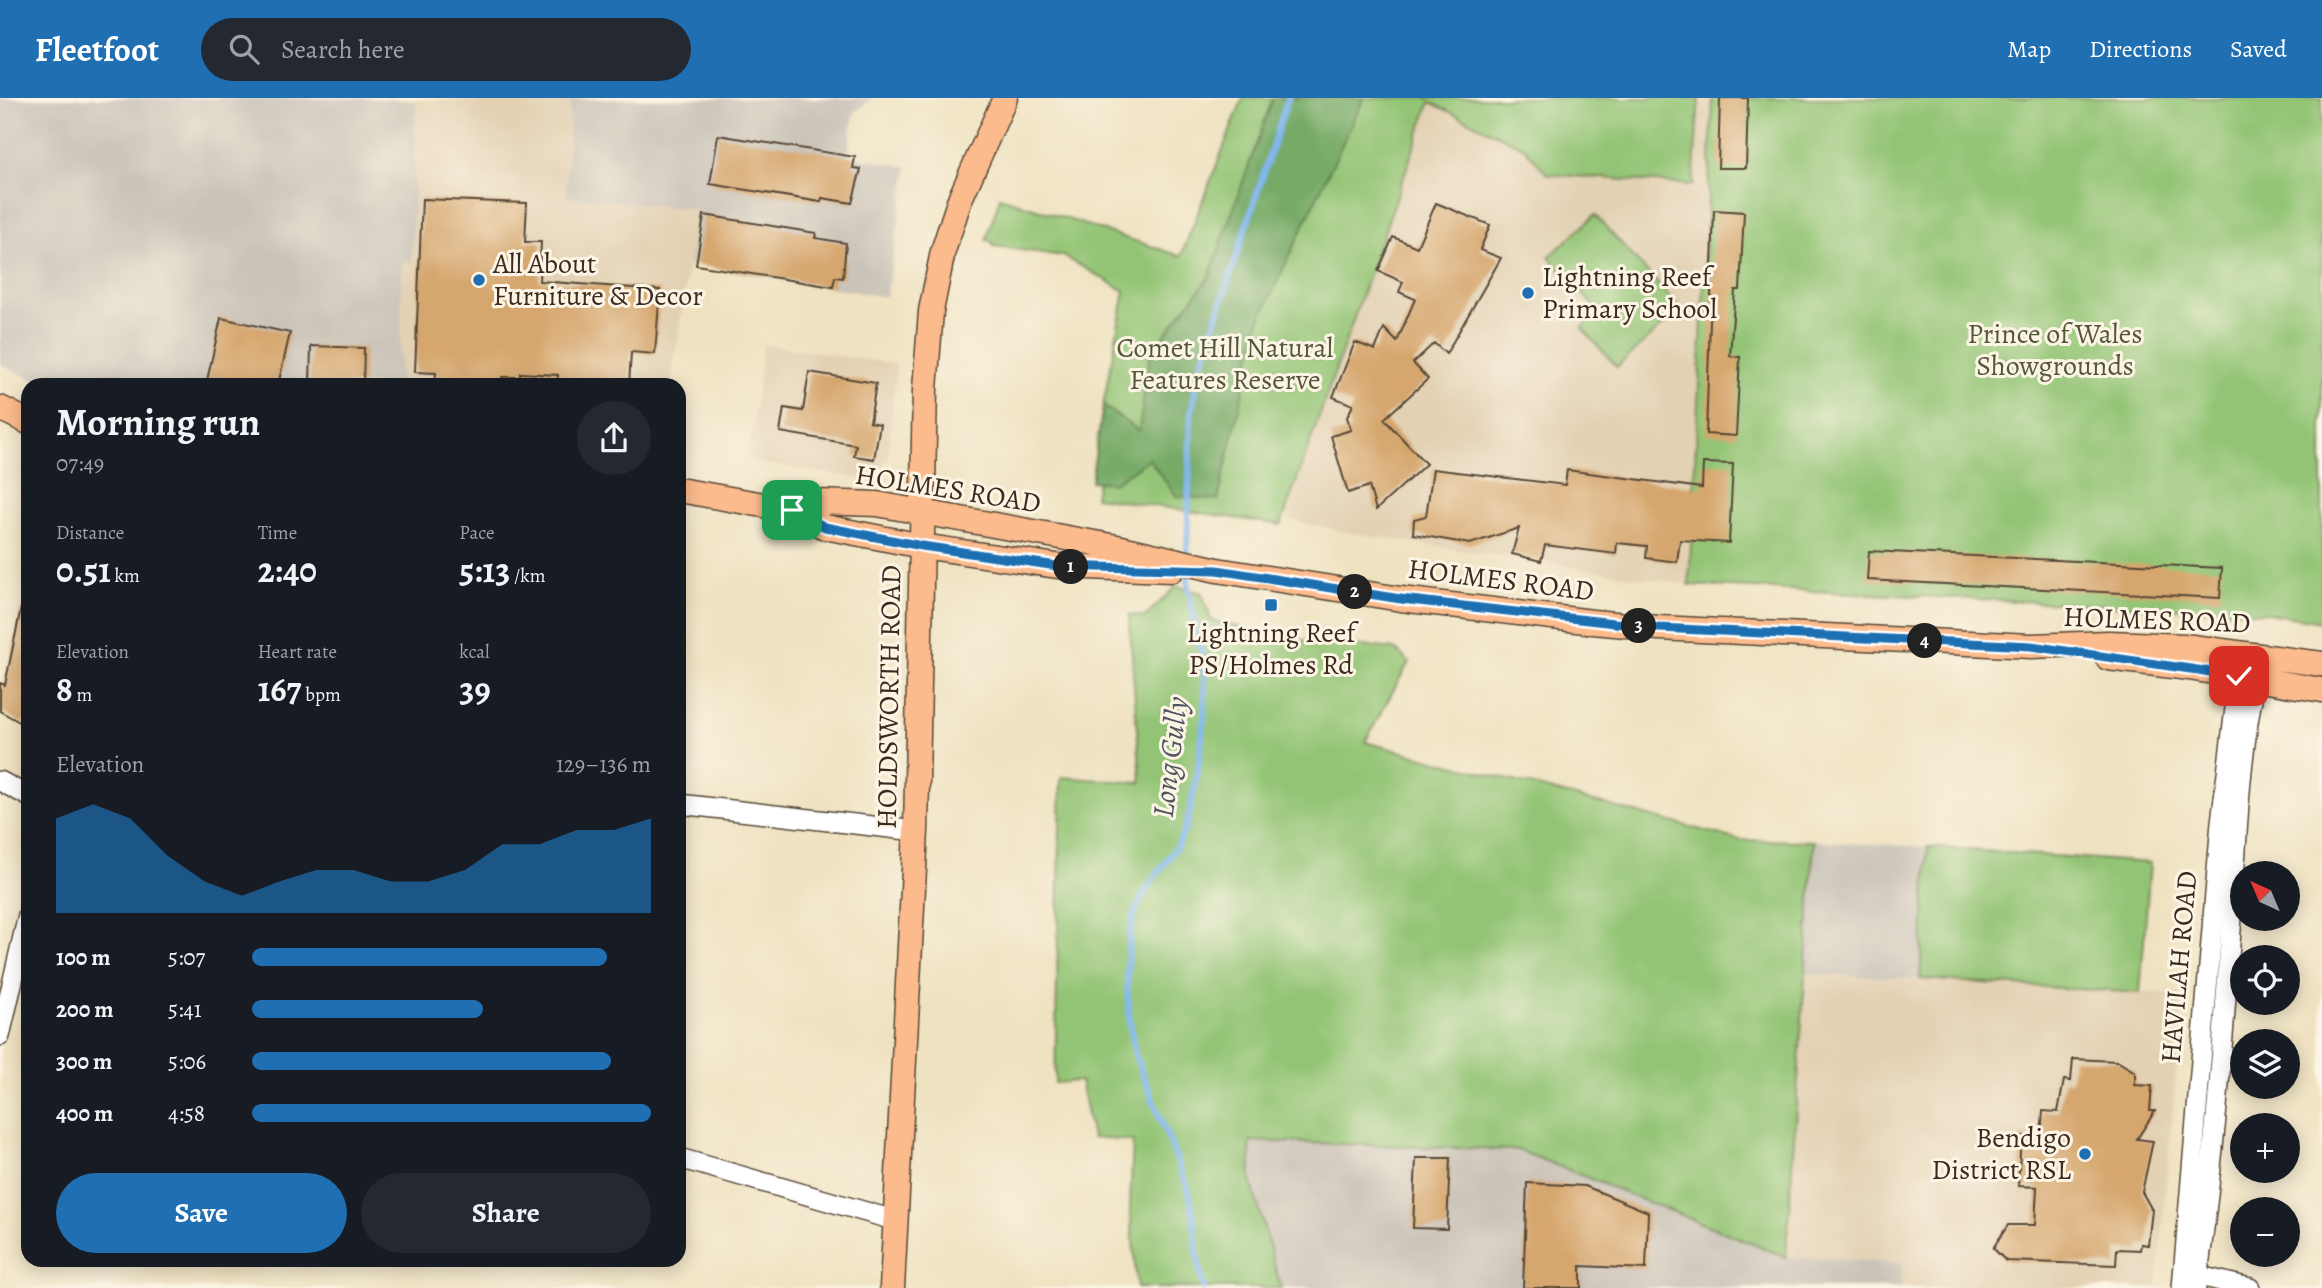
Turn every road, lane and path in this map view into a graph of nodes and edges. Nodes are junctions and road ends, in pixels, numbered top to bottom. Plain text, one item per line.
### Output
1 (1003, 105) edge
2 (0, 408) edge
3 (21, 418) edge
4 (686, 491) edge
5 (792, 510) junction
6 (922, 513) junction
7 (922, 546) junction
8 (1191, 567) junction
9 (2322, 664) edge
10 (2251, 665) junction
11 (2322, 690) edge
12 (0, 781) edge
13 (21, 792) edge
14 (686, 805) edge
15 (916, 831) junction
16 (21, 968) edge
17 (0, 1036) edge
18 (686, 1160) edge
19 (897, 1221) junction
20 (2190, 1281) edge
21 (892, 1288) edge
22 (2250, 1288) edge

1 - 6 main road, HOLDSWORTH ROAD
2 - 3 main road
4 - 5 main road, HOLMES ROAD
5 - 6 main road, HOLMES ROAD
5 - 7 main road, HOLMES ROAD
6 - 7 main road, HOLDSWORTH ROAD
6 - 8 main road, HOLMES ROAD
7 - 8 main road, HOLMES ROAD
7 - 15 main road, HOLDSWORTH ROAD
8 - 10 main road, HOLMES ROAD
9 - 10 main road, HOLMES ROAD
10 - 11 main road, HOLMES ROAD
10 - 20 street, HAVILAH ROAD
12 - 13 street
14 - 15 street
15 - 19 main road, HOLDSWORTH ROAD
16 - 17 street
18 - 19 street
19 - 21 main road, HOLDSWORTH ROAD
20 - 22 street

